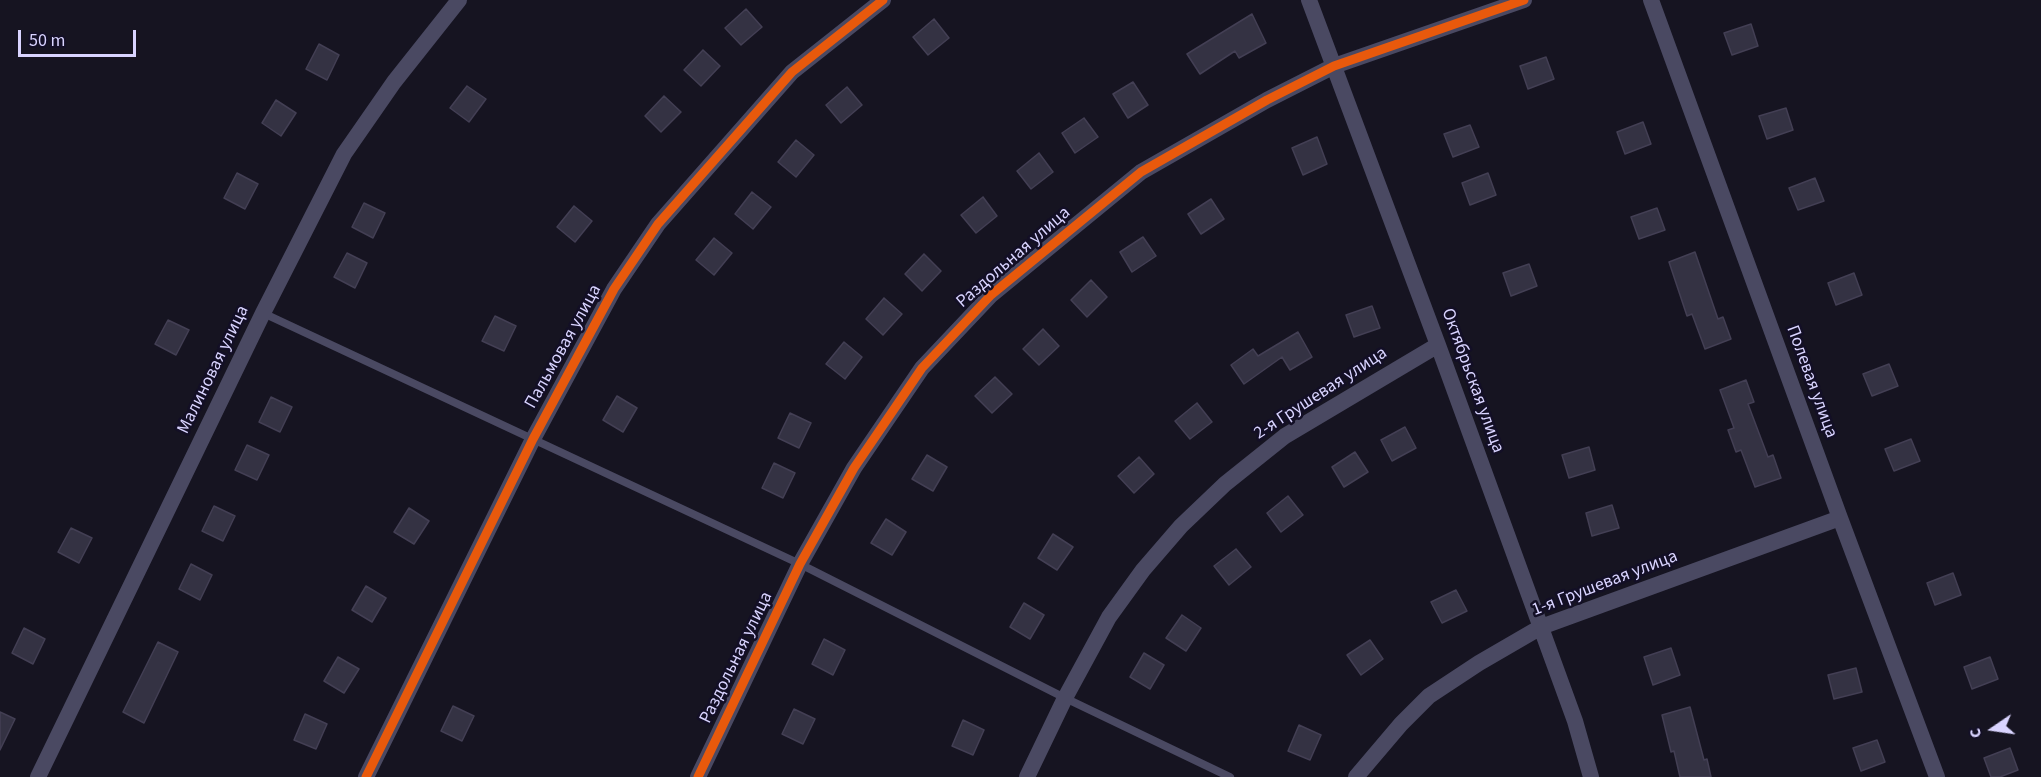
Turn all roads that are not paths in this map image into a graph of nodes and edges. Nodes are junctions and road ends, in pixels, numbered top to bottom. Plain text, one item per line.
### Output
1 (459, 0) edge
2 (883, 0) edge
3 (1309, 0) edge
4 (1524, 0) edge
5 (1651, 0) edge
6 (1334, 66) junction
7 (263, 313) junction
8 (1438, 345) junction
9 (532, 439) junction
10 (1840, 518) junction
11 (800, 564) junction
12 (1541, 627) junction
13 (1065, 699) junction
14 (38, 777) edge
15 (366, 777) edge
16 (698, 777) edge
17 (1027, 777) edge
18 (1230, 777) edge
19 (1356, 777) edge
20 (1591, 777) edge
21 (1937, 777) edge

1 - 7 street, Малиновая улица
2 - 9 street, Пальмовая улица
3 - 6 street, Октябрьская улица
4 - 6 street, Раздольная улица
5 - 10 street, Полевая улица
6 - 8 street, Октябрьская улица
6 - 11 street, Раздольная улица
7 - 9 lane
7 - 14 street, Малиновая улица
8 - 12 street, Октябрьская улица
8 - 13 street, 2-я Грушевая улица
9 - 11 lane
9 - 15 street, Пальмовая улица
10 - 12 street, 1-я Грушевая улица
10 - 21 street, Полевая улица
11 - 13 lane
11 - 16 street, Раздольная улица
12 - 19 street, 1-я Грушевая улица
12 - 20 street, Октябрьская улица
13 - 17 street, 2-я Грушевая улица
13 - 18 lane

